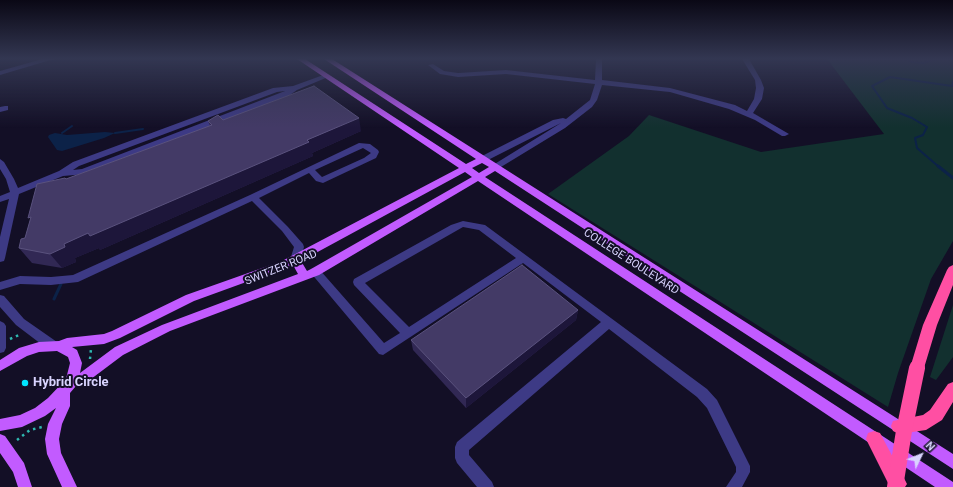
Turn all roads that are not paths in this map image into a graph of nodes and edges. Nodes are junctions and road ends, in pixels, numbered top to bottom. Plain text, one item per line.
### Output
1 (598, 81) edge
2 (311, 82) edge
3 (335, 82) edge
4 (362, 82) edge
5 (606, 82) edge
6 (758, 82) edge
7 (294, 88) junction
8 (749, 114) junction
9 (571, 118) junction
10 (192, 122) junction
11 (198, 128) junction
12 (785, 134) dead end
13 (525, 138) junction
14 (534, 144) junction
15 (483, 159) junction
16 (0, 162) edge
17 (496, 167) junction
18 (464, 168) junction
19 (310, 169) junction
20 (62, 173) junction
21 (478, 177) junction
22 (15, 194) junction
23 (253, 197) junction
24 (0, 199) edge
25 (0, 258) edge
26 (524, 258) junction
27 (295, 260) junction
28 (953, 270) edge
29 (310, 274) junction
30 (0, 286) edge
31 (0, 299) edge
32 (609, 322) junction
33 (0, 326) edge
34 (408, 334) junction
35 (4, 344) edge
36 (56, 346) junction
37 (0, 366) edge
38 (68, 387) junction
39 (953, 389) edge
40 (0, 425) edge
41 (899, 426) junction
42 (874, 439) junction
43 (0, 441) edge
44 (953, 462) edge
45 (25, 487) edge
46 (70, 487) edge
47 (487, 487) edge
48 (733, 487) edge
49 (895, 487) edge
50 (900, 487) edge
51 (948, 487) edge

1 - 9 street
2 - 7 street
3 - 18 main road, COLLEGE BOULEVARD
4 - 15 main road, COLLEGE BOULEVARD
5 - 8 street
6 - 8 street
7 - 10 street
7 - 11 street
8 - 12 street
9 - 13 street
9 - 14 street
10 - 11 street
10 - 20 street
11 - 20 street
13 - 14 street
13 - 15 street
14 - 17 street
15 - 17 main road, COLLEGE BOULEVARD
15 - 18 main road, SWITZER ROAD
16 - 22 street
17 - 21 main road, SWITZER ROAD
17 - 41 main road, COLLEGE BOULEVARD
18 - 21 main road, COLLEGE BOULEVARD
18 - 27 main road, SWITZER ROAD
19 - 19 street
19 - 23 street
20 - 22 street
21 - 29 main road, SWITZER ROAD
21 - 42 main road, COLLEGE BOULEVARD
22 - 24 street
22 - 25 street
23 - 27 street
23 - 30 street
26 - 32 street
26 - 34 street
26 - 34 street
27 - 29 main road
27 - 36 main road, SWITZER ROAD
28 - 49 highway, bridge
29 - 34 street
29 - 38 main road, SWITZER ROAD
31 - 36 street
32 - 47 street
32 - 48 street
33 - 35 street
36 - 37 main road, SWITZER ROAD
36 - 38 main road
38 - 40 main road, SWITZER ROAD
38 - 46 main road
39 - 41 highway
41 - 44 main road, COLLEGE BOULEVARD
42 - 50 highway
42 - 51 main road, COLLEGE BOULEVARD
43 - 45 main road

